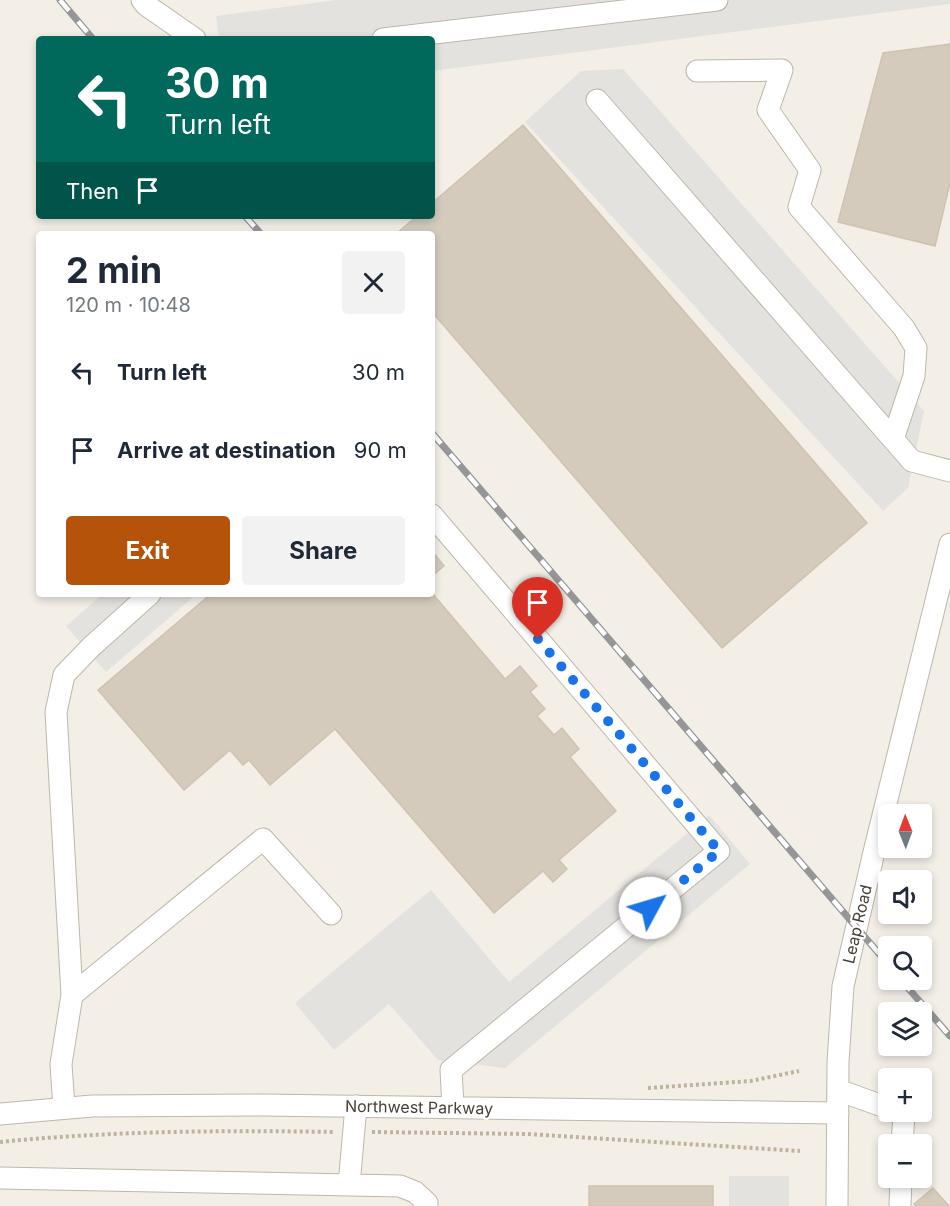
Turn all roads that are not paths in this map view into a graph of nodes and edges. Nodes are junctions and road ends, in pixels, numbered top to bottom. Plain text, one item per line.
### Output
1 (142, 0) edge
2 (717, 0) edge
3 (191, 36) edge
4 (408, 36) edge
5 (697, 71) dead end
6 (597, 100) dead end
7 (893, 439) junction
8 (950, 471) edge
9 (435, 519) edge
10 (950, 544) edge
11 (147, 597) edge
12 (331, 914) dead end
13 (72, 995) junction
14 (838, 1090) junction
15 (878, 1104) edge
16 (356, 1106) junction
17 (453, 1107) junction
18 (64, 1108) junction
19 (838, 1113) junction
20 (0, 1114) edge
21 (0, 1178) edge
22 (349, 1185) junction
23 (901, 1188) edge
24 (427, 1206) edge
25 (837, 1206) edge
26 (900, 1206) edge

1 - 3 street
2 - 4 street
5 - 7 street
6 - 7 street
7 - 8 street
9 - 17 street
10 - 14 street, Leap Road
11 - 13 street
12 - 13 street
13 - 18 street
14 - 15 street
14 - 19 street, Leap Road
16 - 17 street, Northwest Parkway
16 - 18 street, Northwest Parkway
16 - 22 street
17 - 19 street, Northwest Parkway
18 - 20 street, Northwest Parkway
19 - 25 street, Leap Road
21 - 22 street
22 - 24 street
23 - 26 street

